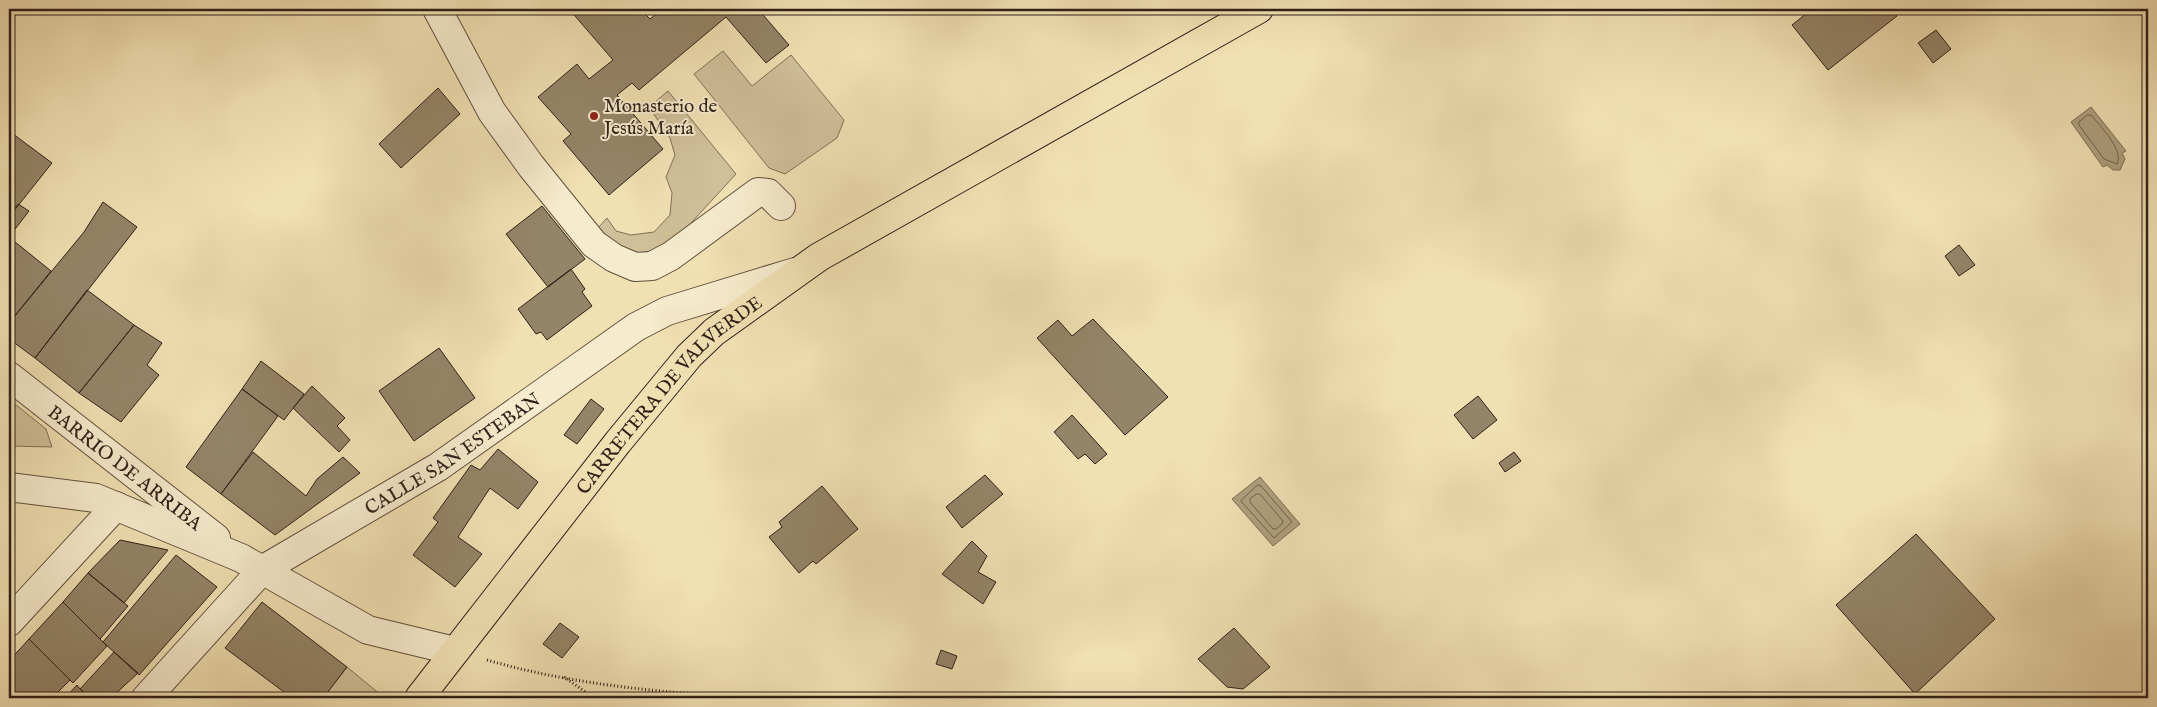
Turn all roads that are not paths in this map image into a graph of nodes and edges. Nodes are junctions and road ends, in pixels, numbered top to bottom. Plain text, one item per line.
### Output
1 (437, 9) edge
2 (1259, 9) edge
3 (781, 206) dead end
4 (799, 270) junction
5 (9, 376) edge
6 (9, 487) edge
7 (116, 506) junction
8 (252, 564) junction
9 (9, 622) edge
10 (456, 650) junction
11 (146, 698) edge
12 (419, 698) edge

1 - 3 street
2 - 4 main road, CARRETERA DE VALVERDE
4 - 8 street, CALLE SAN ESTEBAN
4 - 10 main road, CARRETERA DE VALVERDE
5 - 8 street, BARRIO DE ARRIBA
6 - 7 street, BARRIO DE ARRIBA
7 - 8 street, BARRIO DE ARRIBA
7 - 9 street
8 - 10 street, BARRIO DE ARRIBA
8 - 11 street, CALLE SAN ESTEBAN
10 - 12 main road, CARRETERA DE VALVERDE

